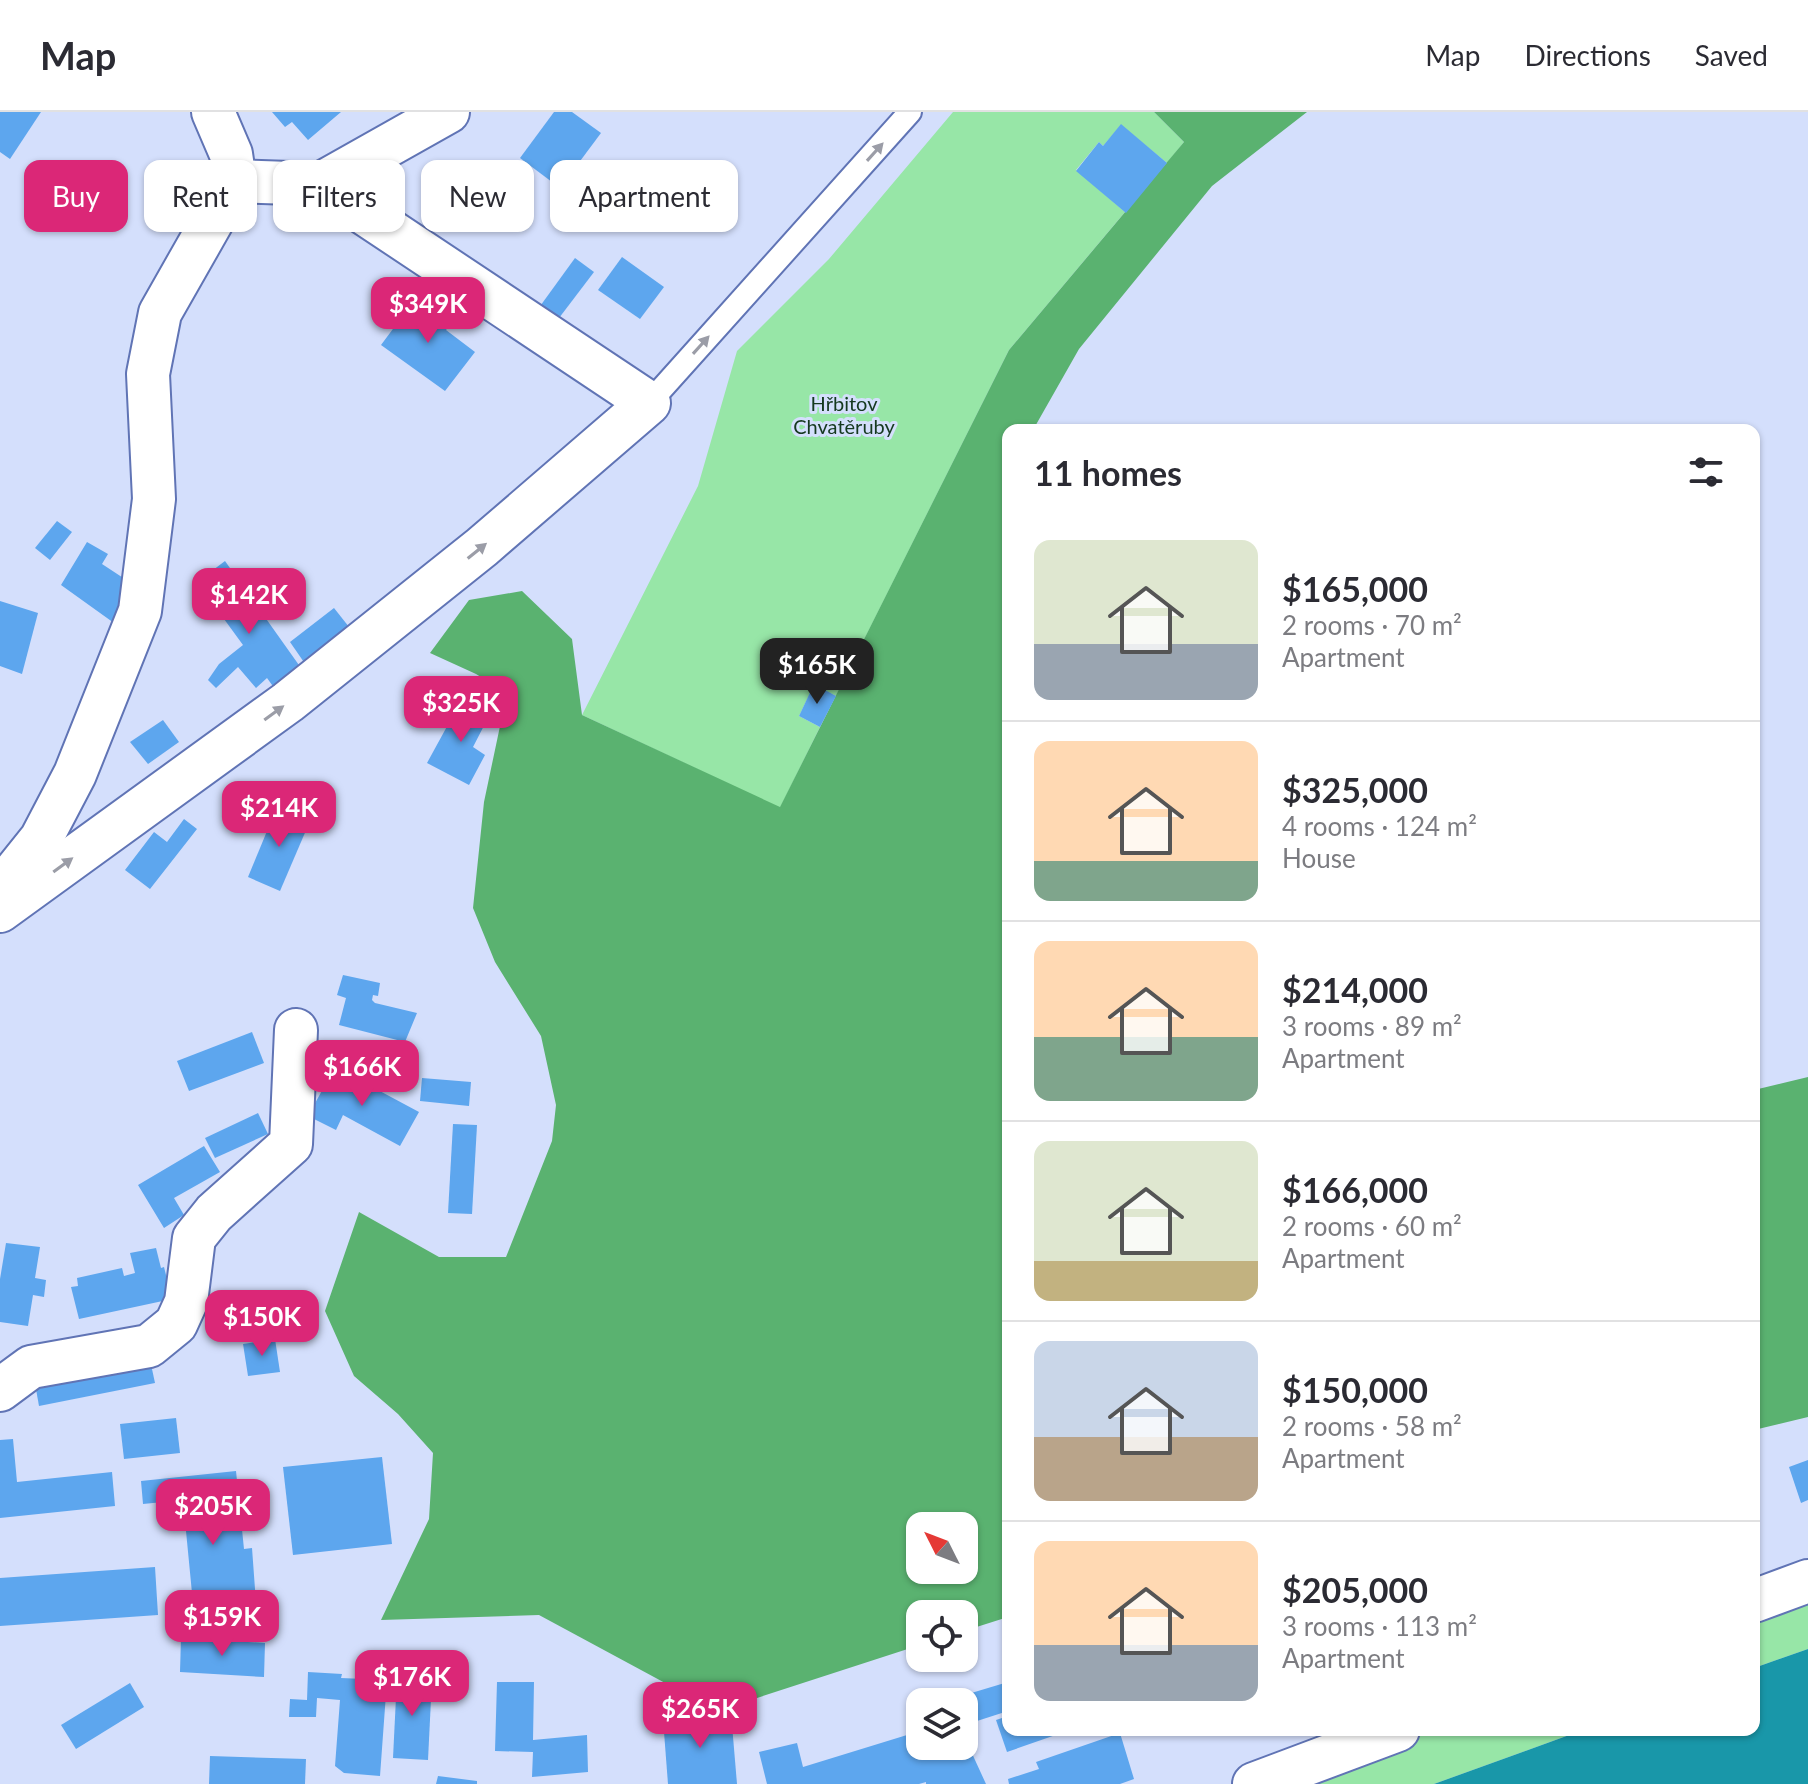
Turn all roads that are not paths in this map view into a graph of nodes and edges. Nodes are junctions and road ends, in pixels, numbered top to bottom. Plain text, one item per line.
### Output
1 (213, 112) edge
2 (448, 112) edge
3 (910, 112) edge
4 (232, 160) edge
5 (363, 160) edge
6 (206, 232) edge
7 (392, 232) edge
8 (649, 403) junction
9 (0, 890) edge
10 (0, 911) edge
11 (296, 1030) dead end
12 (0, 1390) edge
13 (1808, 1581) edge
14 (1760, 1599) edge
15 (1382, 1736) edge
16 (1254, 1784) edge

1 - 4 street
2 - 5 street
8 -> 3 lane
6 - 9 street
7 - 8 street
10 -> 8 street
11 - 12 street
13 - 14 street
15 - 16 street

